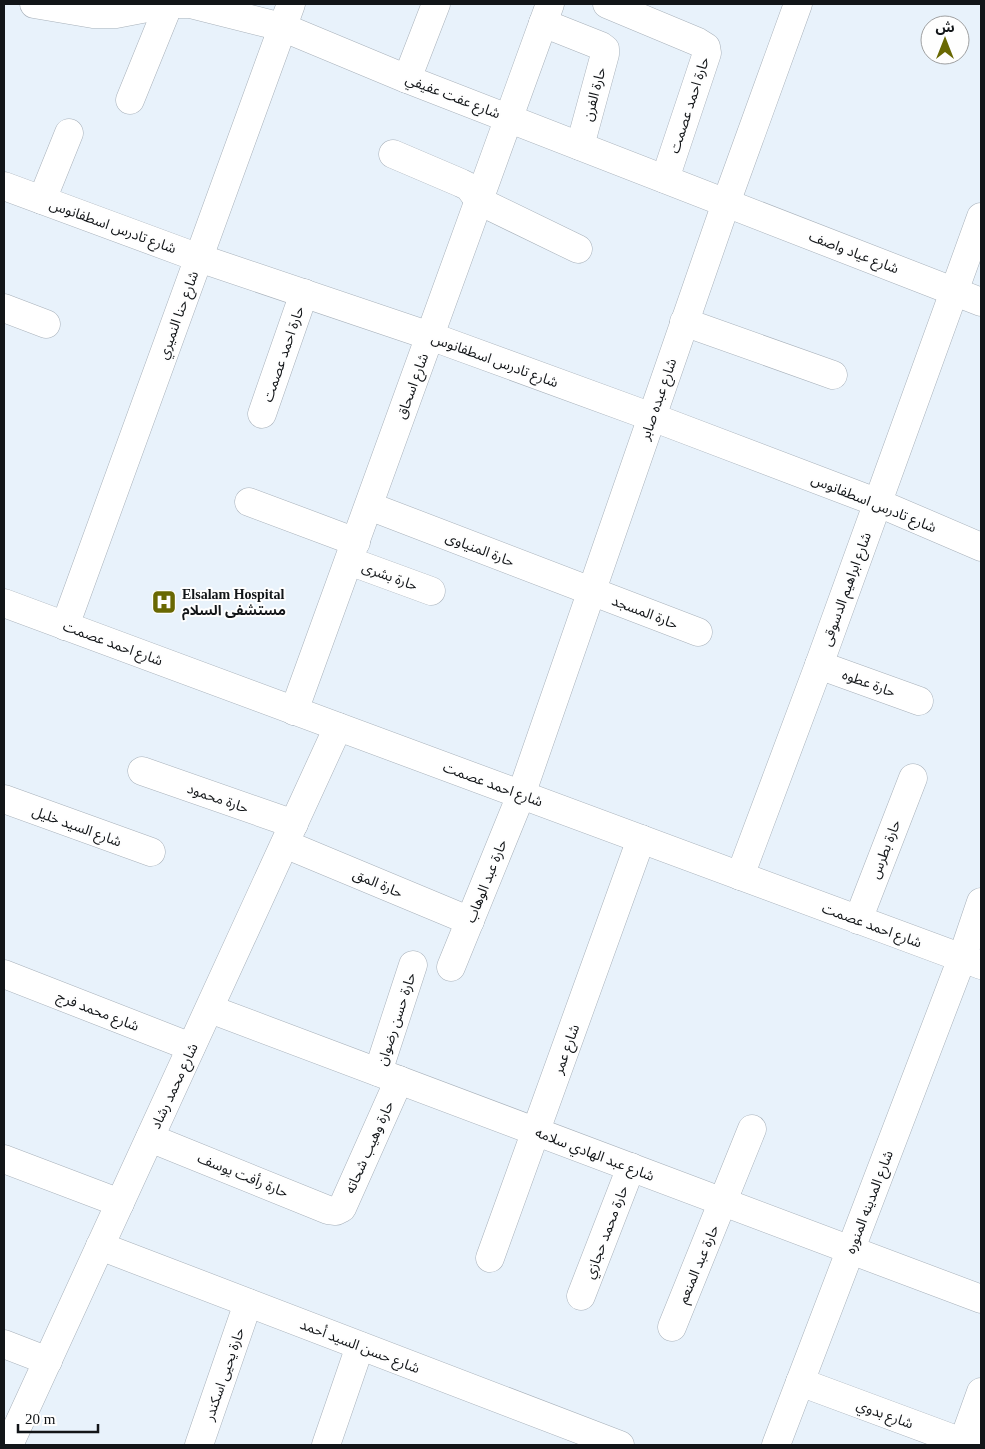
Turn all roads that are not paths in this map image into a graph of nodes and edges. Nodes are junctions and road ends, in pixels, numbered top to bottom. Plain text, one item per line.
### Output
1 (34, 4) edge
2 (168, 4) edge
3 (176, 4) edge
4 (190, 4) edge
5 (436, 4) edge
6 (608, 4) edge
7 (798, 4) edge
8 (118, 9) edge
9 (547, 13) edge
10 (287, 16) edge
11 (407, 79) junction
12 (130, 100) dead end
13 (509, 118) junction
14 (69, 133) dead end
15 (580, 146) junction
16 (393, 154) dead end
17 (665, 179) junction
18 (4, 186) edge
19 (42, 200) junction
20 (479, 201) junction
21 (726, 203) junction
22 (981, 217) edge
23 (578, 249) dead end
24 (199, 258) junction
25 (954, 292) junction
26 (304, 293) junction
27 (981, 302) edge
28 (4, 308) edge
29 (684, 322) junction
30 (46, 324) dead end
31 (430, 336) junction
32 (833, 375) dead end
33 (262, 414) dead end
34 (652, 417) junction
35 (249, 502) dead end
36 (876, 502) junction
37 (368, 506) junction
38 (981, 547) edge
39 (352, 551) junction
40 (431, 591) dead end
41 (592, 591) junction
42 (4, 603) edge
43 (65, 626) junction
44 (698, 632) dead end
45 (819, 665) junction
46 (919, 701) dead end
47 (294, 711) junction
48 (338, 727) junction
49 (142, 771) dead end
50 (913, 778) dead end
51 (521, 795) junction
52 (4, 799) edge
53 (290, 834) junction
54 (641, 840) junction
55 (150, 852) dead end
56 (740, 876) junction
57 (981, 902) edge
58 (858, 920) junction
59 (470, 921) junction
60 (972, 962) edge
61 (413, 965) dead end
62 (451, 968) dead end
63 (4, 974) edge
64 (210, 1009) junction
65 (192, 1047) junction
66 (388, 1076) junction
67 (752, 1129) dead end
68 (536, 1132) junction
69 (150, 1138) junction
70 (4, 1159) edge
71 (631, 1167) junction
72 (724, 1202) junction
73 (120, 1203) junction
74 (336, 1211) joint
75 (100, 1246) junction
76 (851, 1250) junction
77 (490, 1258) dead end
78 (581, 1296) dead end
79 (981, 1299) edge
80 (248, 1303) junction
81 (672, 1326) dead end
82 (4, 1344) edge
83 (360, 1346) junction
84 (48, 1361) junction
85 (800, 1382) junction
86 (981, 1392) edge
87 (965, 1444) edge
88 (9, 1445) edge
89 (199, 1445) edge
90 (326, 1445) edge
91 (617, 1445) edge
92 (776, 1445) edge

1 - 8 street
2 - 8 street
2 - 12 street
3 - 4 street, شارع عفت عفيفي
4 - 10 street, شارع عفت عفيفي
5 - 11 street
6 - 17 street, حارة احمد عصمت
7 - 21 street, شارع عبده صابر
9 - 13 street, شارع اسحاق
9 - 15 street, حارة الفرن
10 - 11 street, شارع عفت عفيفي
10 - 24 street, شارع حنا النميري
11 - 13 street, شارع عفت عفيفي
13 - 15 street, شارع عفت عفيفي
13 - 20 street, شارع اسحاق
14 - 19 street
15 - 17 street, شارع عفت عفيفي
16 - 20 street
17 - 21 street, شارع عفت عفيفي
18 - 19 street, شارع تادرس اسطفانوس
19 - 24 street, شارع تادرس اسطفانوس
20 - 23 street
20 - 31 street, شارع اسحاق
21 - 25 street, شارع عياد واصف
21 - 29 street, شارع عبده صابر
22 - 25 street, شارع ابراهيم الدسوقى
24 - 26 street, شارع تادرس اسطفانوس
24 - 43 street, شارع حنا النميري
25 - 27 street, شارع عياد واصف
25 - 36 street, شارع ابراهيم الدسوقى
26 - 31 street, شارع تادرس اسطفانوس
26 - 33 street, حارة احمد عصمت
28 - 30 street
29 - 32 street
29 - 34 street, شارع عبده صابر
31 - 34 street, شارع تادرس اسطفانوس
31 - 37 street, شارع اسحاق
34 - 36 street, شارع تادرس اسطفانوس
34 - 41 street, شارع عبده صابر
35 - 39 street, حارة بشرى
36 - 38 street, شارع تادرس اسطفانوس
36 - 45 street, شارع ابراهيم الدسوقى
37 - 39 street, شارع اسحاق
37 - 41 street, حارة المنياوى
39 - 40 street, حارة بشرى
39 - 47 street, شارع اسحاق
41 - 44 street, حارة المسجد
41 - 51 street, شارع عبده صابر
42 - 43 street, شارع احمد عصمت
43 - 47 street, شارع احمد عصمت
45 - 46 street, حارة عطوه
45 - 56 street, شارع ابراهيم الدسوقى
47 - 48 street, شارع احمد عصمت
48 - 51 street, شارع احمد عصمت
48 - 53 street, شارع محمد رشاد
49 - 53 street, حارة محمود
50 - 58 street, حارة بطرس
51 - 54 street, شارع احمد عصمت
51 - 59 street, حارة عبد الوهاب
52 - 55 street, شارع السيد خليل
53 - 59 street, حارة المق
53 - 64 street, شارع محمد رشاد
54 - 56 street, شارع احمد عصمت
54 - 68 street, شارع عمر
56 - 58 street, شارع احمد عصمت
57 - 60 street, شارع المدينه المنوره
58 - 60 street, شارع احمد عصمت
59 - 62 street, حارة عبد الوهاب
60 - 76 street, شارع المدينه المنوره
61 - 66 street, حارة حسن رضوان
63 - 65 street, شارع محمد فرج
64 - 65 street, شارع محمد رشاد
64 - 66 street, شارع عبد الهادي سلامه
65 - 69 street, شارع محمد رشاد
66 - 68 street, شارع عبد الهادي سلامه
66 - 74 street, حارة وهيب شحاته
67 - 72 street, حارة عبد المنعم
68 - 71 street, شارع عبد الهادي سلامه
68 - 77 street, شارع عمر
69 - 73 street, شارع محمد رشاد
69 - 74 street, حارة رأفت يوسف
70 - 73 street
71 - 72 street, شارع عبد الهادي سلامه
71 - 78 street, حارة محمد حجازي
72 - 76 street, شارع عبد الهادي سلامه
72 - 81 street, حارة عبد المنعم
73 - 75 street, شارع محمد رشاد
75 - 80 street, شارع حسن السيد أحمد
75 - 84 street, شارع محمد رشاد
76 - 79 street, شارع عبد الهادي سلامه
76 - 85 street, شارع المدينه المنوره
80 - 83 street, شارع حسن السيد أحمد
80 - 89 street, حارة يحيى اسكندر
82 - 84 street
83 - 90 street
83 - 91 street, شارع حسن السيد أحمد
84 - 88 street, شارع محمد رشاد
85 - 87 street, شارع بدوي
85 - 92 street, شارع المدينه المنوره
86 - 87 street

